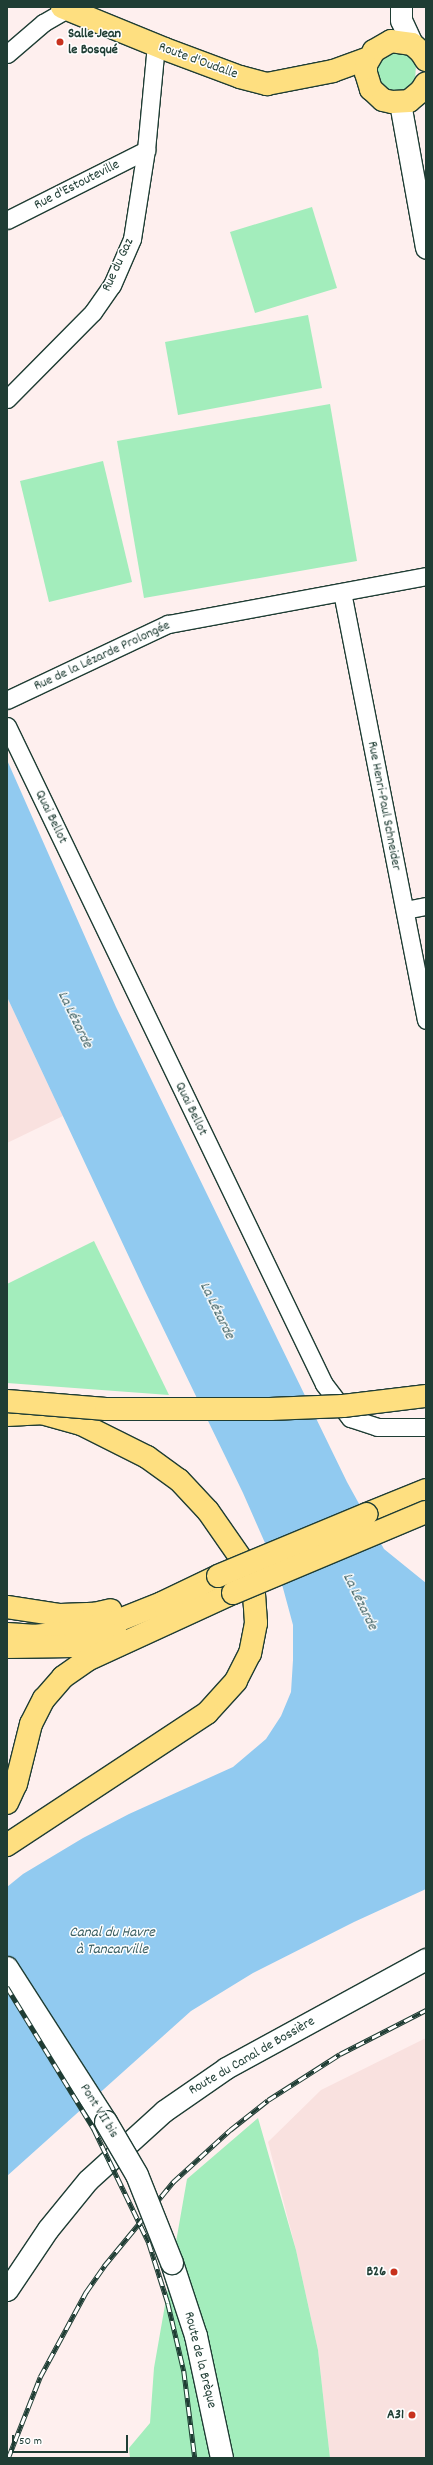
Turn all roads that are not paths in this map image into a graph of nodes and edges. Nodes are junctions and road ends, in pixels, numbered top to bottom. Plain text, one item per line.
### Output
1 (67, 8) edge
2 (401, 13) edge
3 (387, 42) junction
4 (156, 45) junction
5 (8, 48) edge
6 (419, 52) edge
7 (369, 58) junction
8 (333, 72) junction
9 (367, 82) junction
10 (419, 93) edge
11 (146, 150) junction
12 (7, 220) edge
13 (426, 248) edge
14 (7, 399) edge
15 (426, 576) edge
16 (342, 592) junction
17 (7, 700) edge
18 (7, 726) edge
19 (426, 906) edge
20 (405, 910) junction
21 (426, 1020) edge
22 (426, 1396) edge
23 (7, 1401) edge
24 (7, 1415) edge
25 (426, 1427) edge
26 (426, 1490) edge
27 (426, 1512) edge
28 (218, 1576) junction
29 (233, 1594) junction
30 (7, 1607) edge
31 (7, 1634) edge
32 (7, 1647) edge
33 (7, 1803) edge
34 (7, 1845) edge
35 (426, 1959) edge
36 (7, 1968) edge
37 (172, 2263) joint
38 (7, 2290) edge
39 (222, 2458) edge

1 - 4 main road, Route d'Oudalle
1 - 5 street
2 - 3 street
2 - 6 street
3 - 6 main road
3 - 7 main road
4 - 8 main road, Route d'Oudalle
4 - 11 street, Rue du Gaz
7 - 8 main road, Route d'Oudalle
7 - 9 main road
8 - 9 main road, Route d'Oudalle
9 - 10 main road
10 - 13 street
11 - 12 street, Rue d'Estouteville
11 - 14 street, Rue du Gaz
15 - 16 street, Rue de la Lézarde Prolongée
16 - 17 street, Rue de la Lézarde Prolongée
16 - 20 street, Rue Henri-Paul Schneider
18 - 25 street, Quai Bellot
19 - 20 street
20 - 21 street, Rue Henri-Paul Schneider
22 - 23 main road, bridge
24 - 34 main road
26 - 28 main road, bridge
27 - 29 main road, bridge
28 - 30 main road
28 - 31 main road
29 - 32 main road
29 - 33 main road
35 - 38 street, Route du Canal de Bossière
36 - 37 main road, Pont VII bis, bridge
37 - 39 main road, Route de la Brèque

